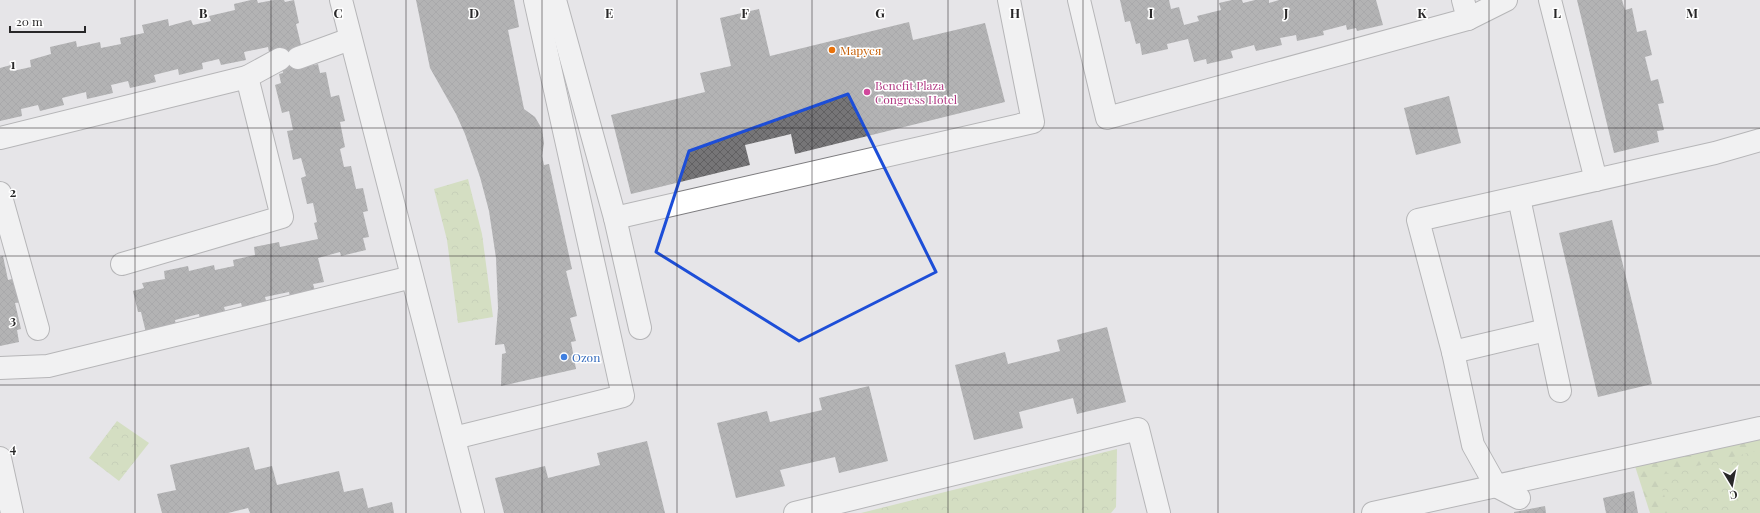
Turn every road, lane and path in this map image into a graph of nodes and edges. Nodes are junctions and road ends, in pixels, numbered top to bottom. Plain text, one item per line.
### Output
1 (341, 0) edge
2 (535, 0) edge
3 (555, 0) edge
4 (1009, 0) edge
5 (1079, 0) edge
6 (1506, 0) edge
7 (1550, 0) edge
8 (1466, 10) edge
9 (350, 39) junction
10 (247, 76) junction
11 (0, 138) edge
12 (1760, 140) edge
13 (1596, 180) junction
14 (0, 193) edge
15 (1519, 198) junction
16 (615, 218) junction
17 (122, 264) dead end
18 (412, 277) junction
19 (640, 328) dead end
20 (38, 329) dead end
21 (1546, 330) junction
22 (1453, 352) junction
23 (0, 368) edge
24 (1560, 391) dead end
25 (1760, 428) edge
26 (454, 438) junction
27 (0, 458) edge
28 (1496, 486) junction
29 (1519, 498) dead end
30 (12, 513) edge
31 (473, 513) edge
32 (796, 513) edge
33 (1159, 513) edge
34 (1373, 513) edge

1 - 9 lane
2 - 26 lane
3 - 16 lane
4 - 16 lane
5 - 8 lane
6 - 8 lane
7 - 13 lane
9 - 10 lane
9 - 18 lane
10 - 11 lane
10 - 17 lane
12 - 13 lane
13 - 15 lane
14 - 20 lane
15 - 21 lane
15 - 22 lane
16 - 19 lane
18 - 23 lane
18 - 26 lane
21 - 22 lane
21 - 24 lane
22 - 28 lane
25 - 28 lane
26 - 31 lane
27 - 30 lane
28 - 29 lane
28 - 34 lane
32 - 33 lane

